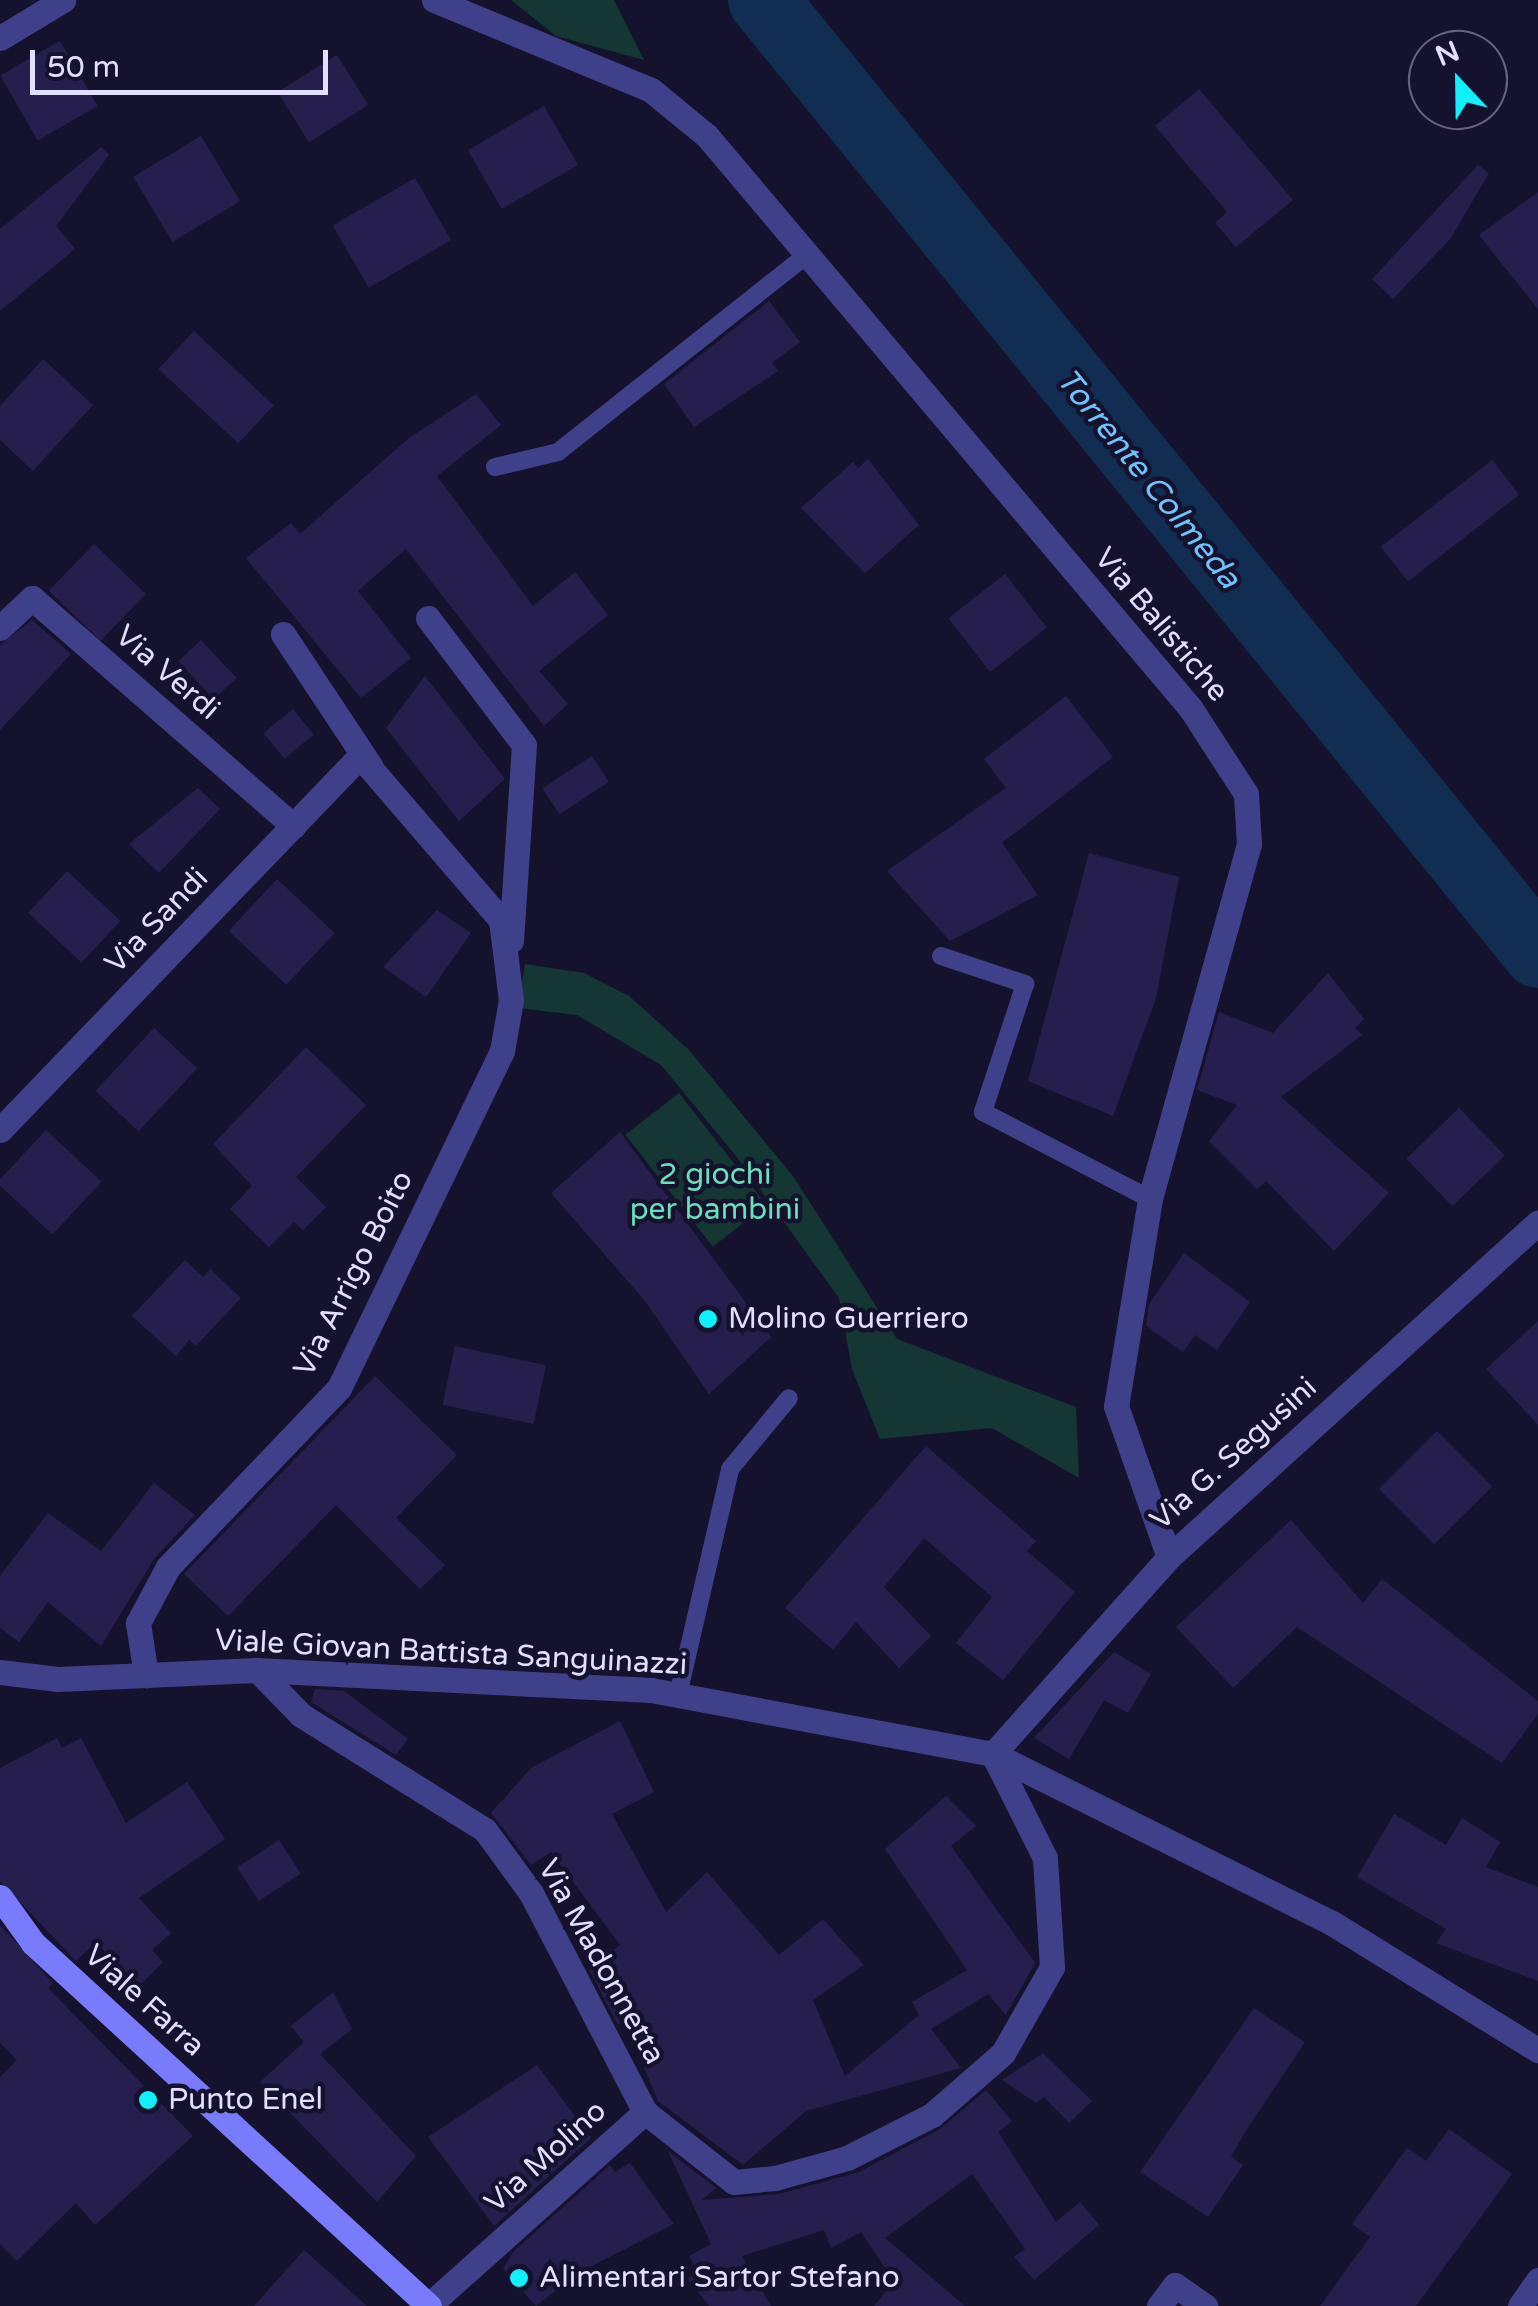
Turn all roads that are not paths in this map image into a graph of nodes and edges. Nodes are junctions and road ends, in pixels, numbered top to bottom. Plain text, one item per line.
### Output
1 (63, 0) edge
2 (434, 0) edge
3 (0, 38) edge
4 (805, 256) junction
5 (495, 467) dead end
6 (428, 618) dead end
7 (0, 628) edge
8 (283, 634) dead end
9 (368, 766) junction
10 (293, 826) junction
11 (941, 956) dead end
12 (509, 966) junction
13 (0, 1130) edge
14 (1150, 1200) junction
15 (1538, 1222) edge
16 (789, 1398) dead end
17 (1168, 1556) junction
18 (257, 1670) junction
19 (0, 1672) edge
20 (146, 1676) junction
21 (678, 1695) junction
22 (993, 1754) junction
23 (0, 1897) edge
24 (1538, 2050) edge
25 (644, 2112) junction
26 (1538, 2280) edge
27 (429, 2306) edge
28 (1159, 2306) edge
29 (1205, 2306) edge
30 (1520, 2306) edge

1 - 3 street
2 - 4 street, Via Balistiche
4 - 5 lane
4 - 14 street, Via Balistiche
6 - 12 street, Via Arrigo Boito
7 - 10 street, Via Verdi
8 - 9 street, Via Arrigo Boito
9 - 10 street, Via Sandi
9 - 12 street, Via Arrigo Boito
10 - 13 street, Via Sandi
11 - 14 lane
12 - 20 street, Via Arrigo Boito
14 - 17 street, Via Balistiche
15 - 17 street, Via G. Segusini
16 - 21 lane
17 - 22 street, Via G. Segusini
18 - 20 street, Viale Giovan Battista Sanguinazzi
18 - 21 street, Viale Giovan Battista Sanguinazzi
18 - 25 street, Via Madonnetta
19 - 20 street, Viale Giovan Battista Sanguinazzi
21 - 22 street, Viale Giovan Battista Sanguinazzi
22 - 24 street, Viale Giovan Battista Sanguinazzi
22 - 25 street, Via Molino
23 - 27 main road, Viale Farra
25 - 27 street, Via Molino
26 - 30 street
28 - 29 street

